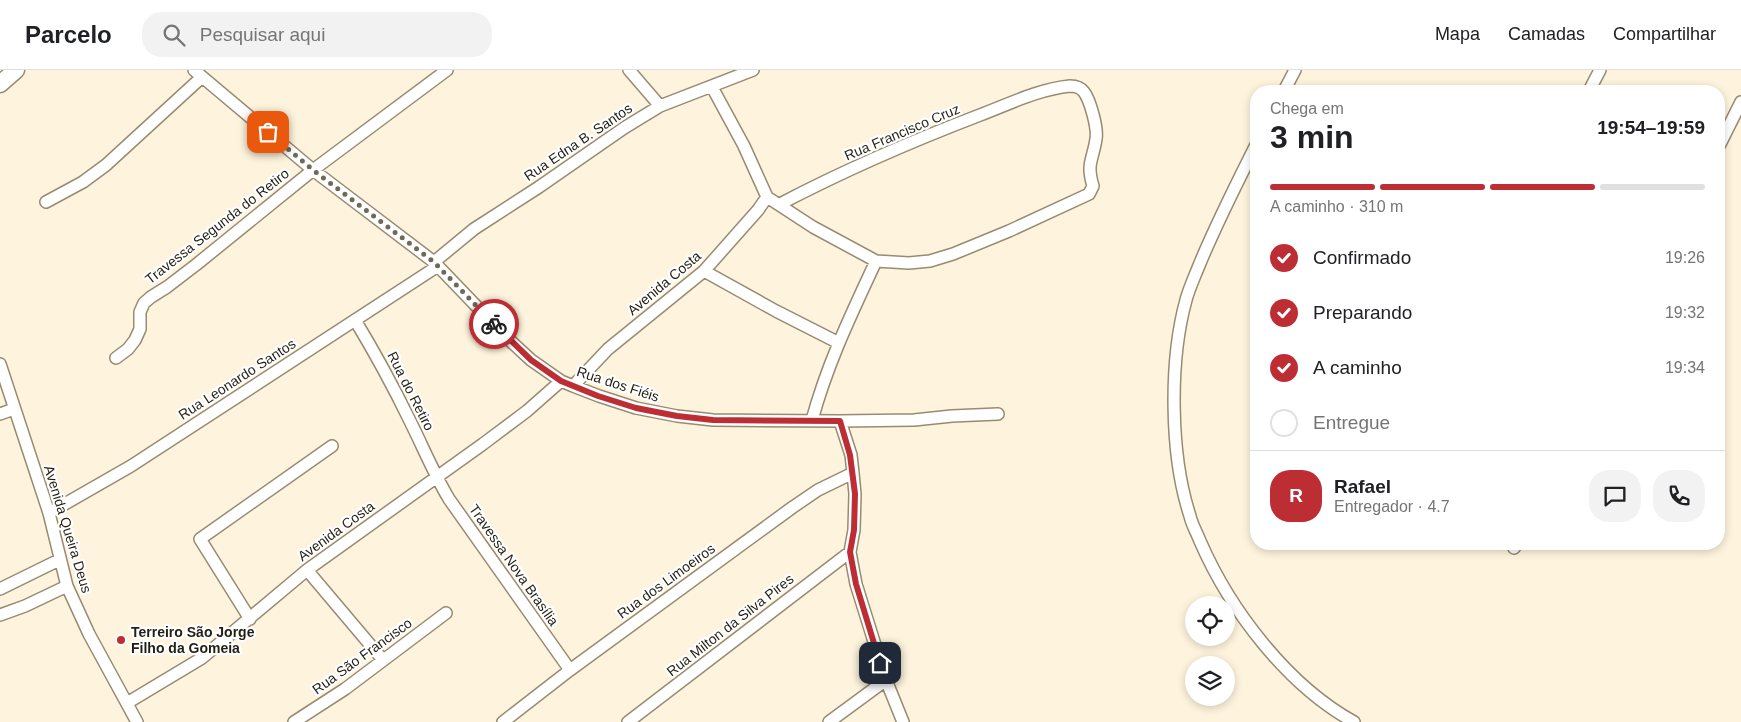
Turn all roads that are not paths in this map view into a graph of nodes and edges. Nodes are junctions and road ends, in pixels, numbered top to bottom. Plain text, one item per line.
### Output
1 (16, 70) edge
2 (447, 70) edge
3 (629, 70) edge
4 (753, 70) edge
5 (1295, 70) edge
6 (1600, 70) edge
7 (198, 74) edge
8 (0, 84) edge
9 (1287, 85) edge
10 (1592, 85) edge
11 (712, 87) junction
12 (1741, 102) edge
13 (660, 106) junction
14 (1725, 134) edge
15 (1250, 157) edge
16 (313, 170) junction
17 (767, 196) junction
18 (46, 202) dead end
19 (780, 204) junction
20 (876, 261) junction
21 (436, 264) junction
22 (704, 271) junction
23 (355, 320) junction
24 (838, 342) junction
25 (116, 358) dead end
26 (0, 364) edge
27 (561, 381) junction
28 (573, 386) junction
29 (14, 409) junction
30 (0, 414) edge
31 (998, 414) dead end
32 (812, 420) junction
33 (840, 421) junction
34 (332, 446) dead end
35 (853, 472) junction
36 (436, 477) junction
37 (49, 513) junction
38 (850, 552) junction
39 (59, 560) junction
40 (307, 570) junction
41 (67, 586) junction
42 (0, 589) edge
43 (446, 613) dead end
44 (0, 615) edge
45 (250, 619) junction
46 (383, 660) junction
47 (570, 670) junction
48 (886, 680) junction
49 (127, 703) junction
50 (137, 722) edge
51 (294, 722) edge
52 (502, 722) edge
53 (628, 722) edge
54 (829, 722) edge
55 (903, 722) edge
56 (1354, 722) edge

1 - 8 street
2 - 16 street, Travessa Segunda do Retiro
3 - 13 street
4 - 11 street, Rua Edna B. Santos
5 - 9 street
6 - 10 street
7 - 16 street, Rua dos Fiéis
7 - 18 street
11 - 13 street, Rua Edna B. Santos
11 - 17 street
12 - 14 street
13 - 21 street, Rua Edna B. Santos
15 - 56 street
16 - 21 street, Rua dos Fiéis
16 - 25 street, Travessa Segunda do Retiro
17 - 19 street
17 - 22 street, Avenida Costa
19 - 20 street
19 - 20 street, Rua Francisco Cruz
20 - 24 street
21 - 23 street, Rua Leonardo Santos
21 - 27 street, Rua dos Fiéis
22 - 24 street
22 - 28 street, Avenida Costa
23 - 36 street, Rua do Retiro
23 - 37 street, Rua Leonardo Santos
24 - 32 street
26 - 29 street, Avenida Queira Deus
27 - 28 street, Rua dos Fiéis
27 - 36 street, Avenida Costa
28 - 32 street, Rua dos Fiéis
29 - 30 street
29 - 37 street, Avenida Queira Deus
31 - 33 street, Rua dos Fiéis
32 - 33 street, Rua dos Fiéis
33 - 35 street
34 - 45 street
35 - 38 street
35 - 47 street, Rua dos Limoeiros
36 - 40 street, Avenida Costa
36 - 47 street, Travessa Nova Brasília
37 - 39 street, Avenida Queira Deus
38 - 48 street
38 - 53 street, Rua Milton da Silva Pires
39 - 41 street, Avenida Queira Deus
39 - 42 street
40 - 45 street, Avenida Costa
40 - 46 street
41 - 44 street
41 - 49 street, Avenida Queira Deus
43 - 46 street, Rua São Francisco
45 - 49 street, Avenida Costa
46 - 51 street, Rua São Francisco
47 - 52 street, Rua dos Limoeiros
48 - 54 street
48 - 55 street
49 - 50 street, Avenida Queira Deus

